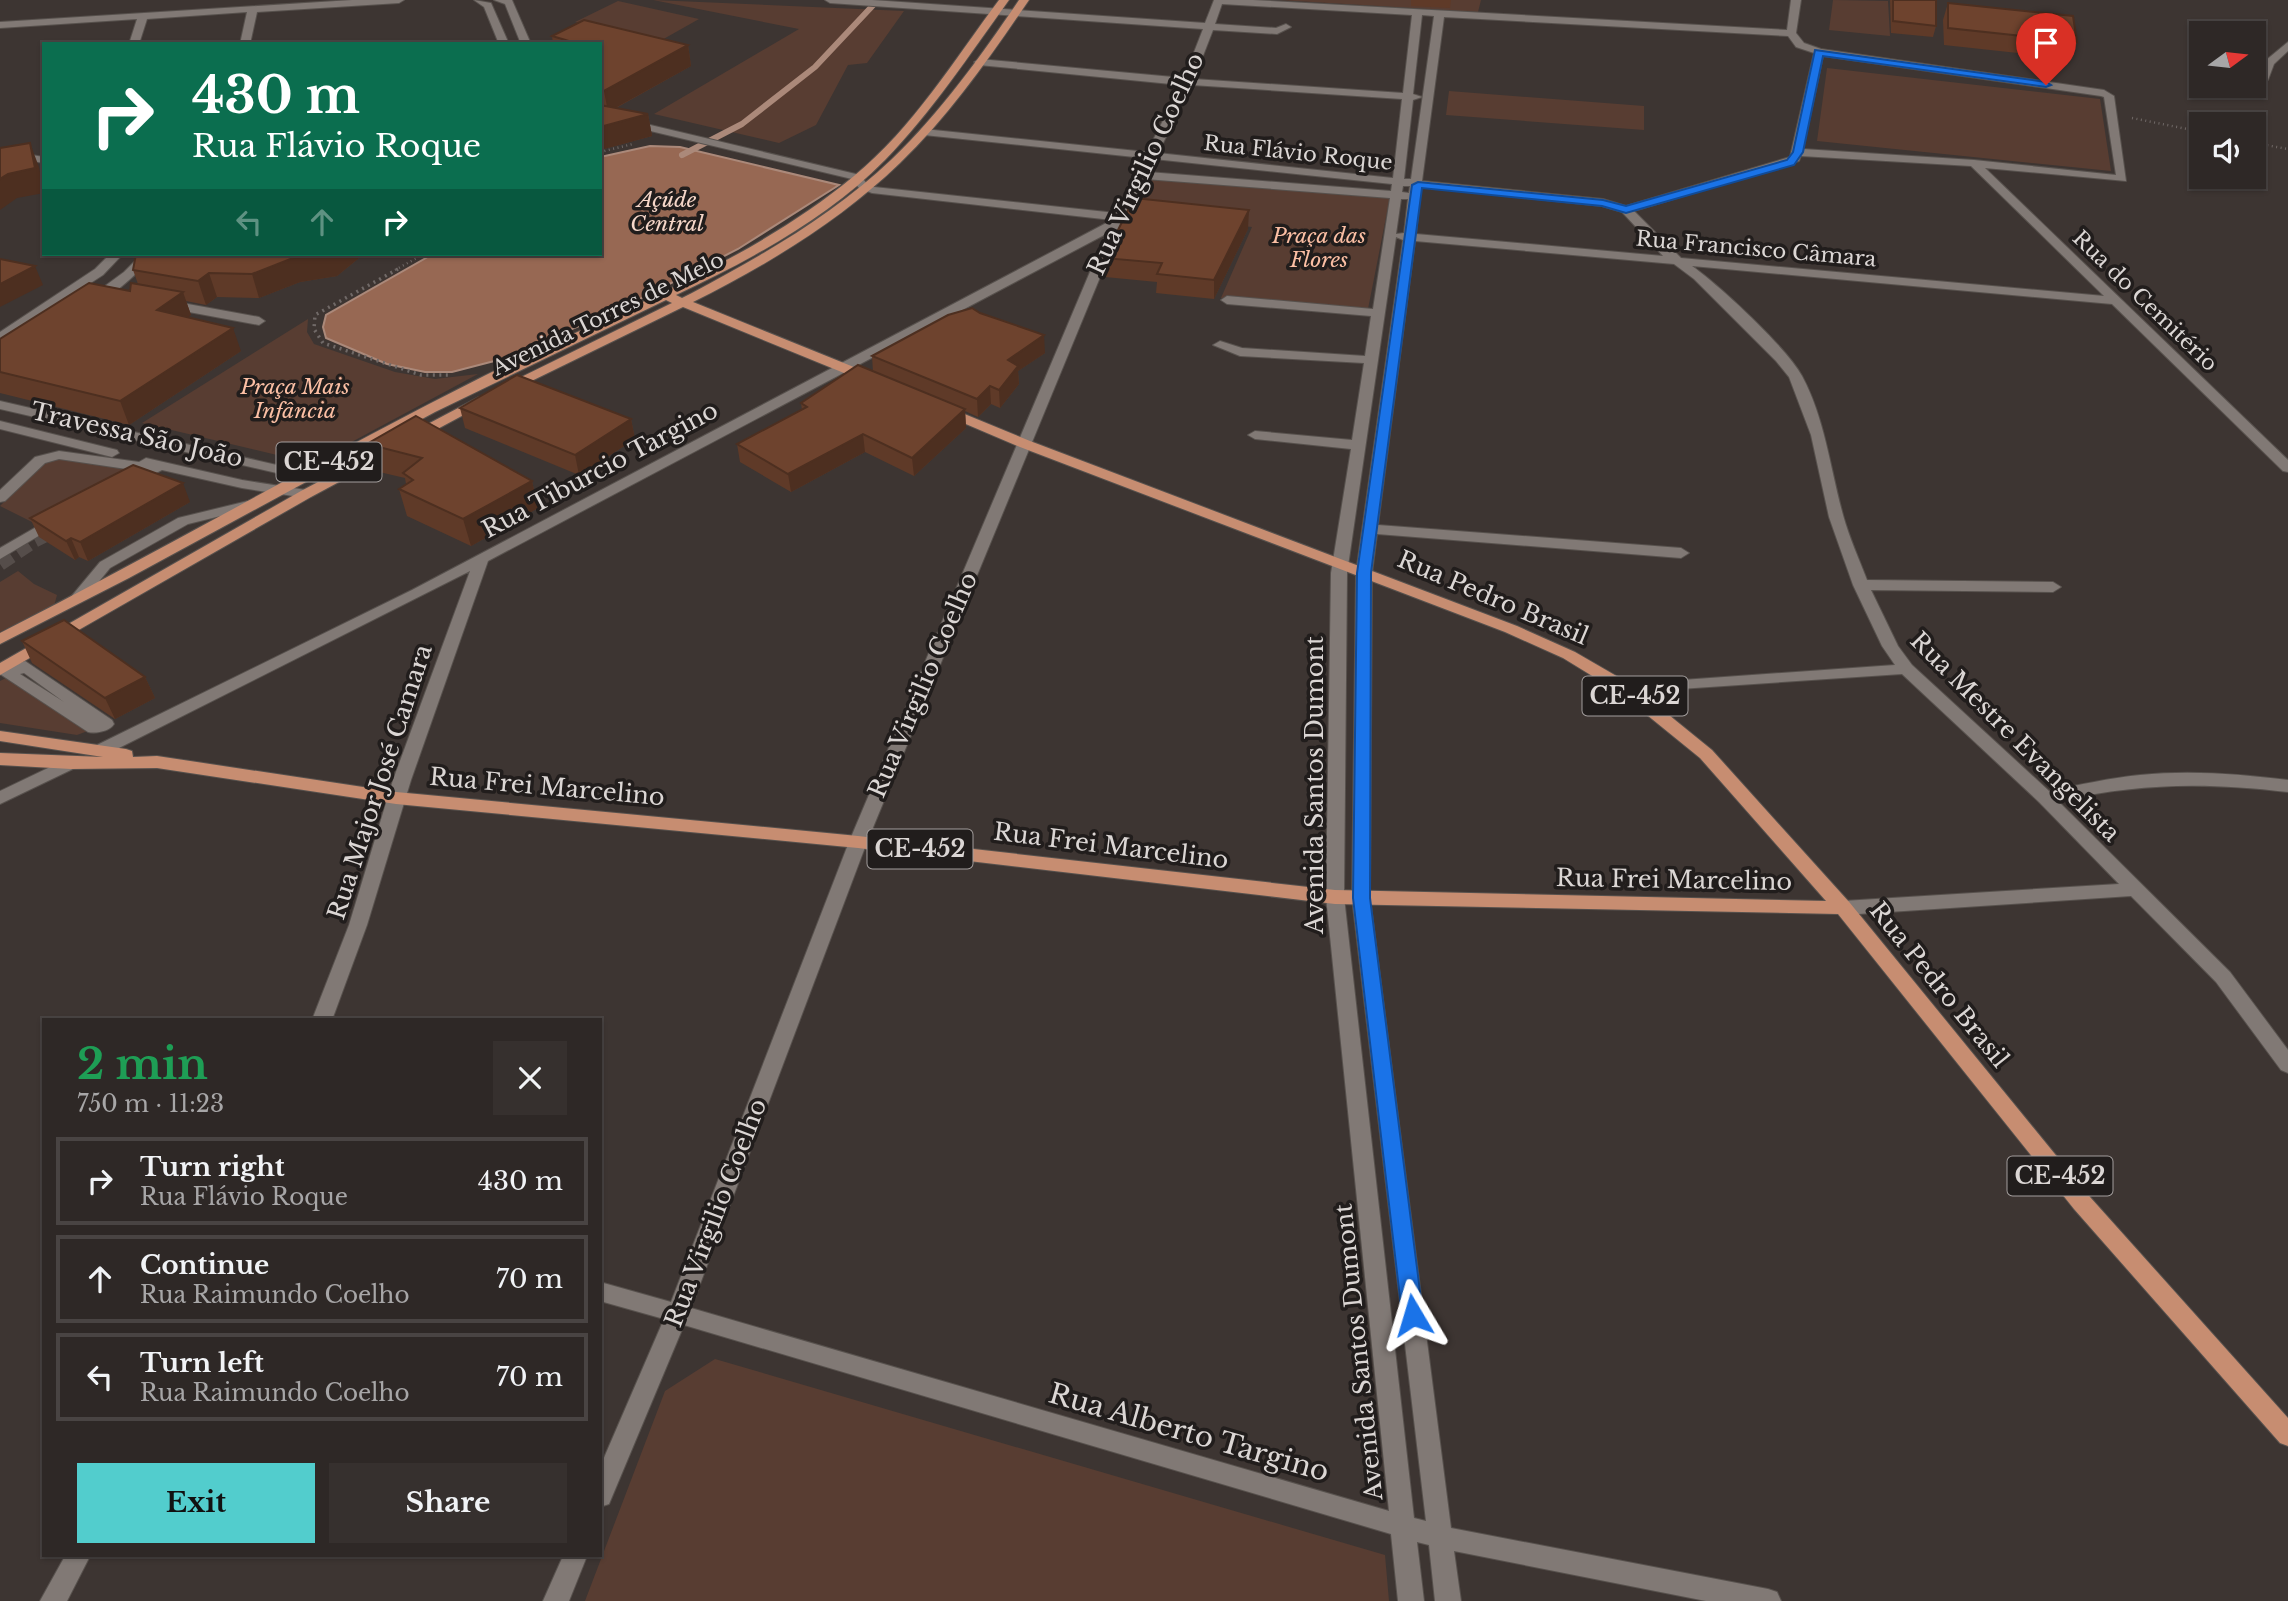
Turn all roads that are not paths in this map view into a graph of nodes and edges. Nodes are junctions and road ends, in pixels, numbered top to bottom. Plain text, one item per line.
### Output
1 (399, 0) edge
2 (479, 0) edge
3 (499, 0) edge
4 (830, 0) edge
5 (1004, 0) edge
6 (1024, 0) edge
7 (1796, 0) edge
8 (1219, 1) edge
9 (252, 10) junction
10 (995, 12) junction
11 (1418, 13) junction
12 (1015, 14) junction
13 (1439, 14) junction
14 (143, 17) junction
15 (0, 25) edge
16 (1208, 26) junction
17 (1286, 27) dead end
18 (1791, 33) junction
19 (135, 42) edge
20 (245, 42) edge
21 (503, 42) edge
22 (525, 42) edge
23 (2288, 45) edge
24 (1413, 52) junction
25 (1819, 52) junction
26 (1434, 54) junction
27 (979, 62) junction
28 (2266, 72) edge
29 (1188, 82) junction
30 (1406, 97) junction
31 (1428, 98) junction
32 (602, 107) edge
33 (602, 116) edge
34 (659, 128) junction
35 (924, 132) junction
36 (1402, 142) junction
37 (1421, 144) junction
38 (1798, 152) junction
39 (0, 153) edge
40 (1151, 158) junction
41 (42, 160) edge
42 (1974, 163) junction
43 (1142, 174) junction
44 (863, 183) junction
45 (1397, 189) junction
46 (1417, 191) junction
47 (1626, 210) junction
48 (1118, 220) junction
49 (1391, 235) junction
50 (1410, 237) junction
51 (115, 256) edge
52 (147, 256) edge
53 (1677, 261) junction
54 (663, 295) junction
55 (1227, 300) dead end
56 (2119, 301) junction
57 (156, 303) edge
58 (680, 303) junction
59 (81, 308) edge
60 (1379, 313) junction
61 (259, 321) dead end
62 (0, 338) edge
63 (1220, 345) dead end
64 (1372, 360) junction
65 (846, 368) junction
66 (884, 384) edge
67 (0, 405) edge
68 (936, 406) edge
69 (0, 425) edge
70 (1255, 435) dead end
71 (1025, 444) junction
72 (1358, 445) junction
73 (2288, 468) edge
74 (305, 475) junction
75 (329, 481) junction
76 (119, 487) edge
77 (279, 490) junction
78 (306, 495) junction
79 (0, 498) edge
80 (256, 502) joint
81 (72, 511) edge
82 (1371, 529) junction
83 (1681, 553) dead end
84 (0, 554) edge
85 (482, 558) junction
86 (1341, 566) junction
87 (1364, 573) junction
88 (1861, 585) junction
89 (2053, 587) dead end
90 (78, 598) joint
91 (0, 639) edge
92 (25, 666) joint
93 (1906, 668) junction
94 (0, 670) edge
95 (1626, 689) junction
96 (0, 736) edge
97 (101, 750) junction
98 (0, 759) edge
99 (157, 762) junction
100 (71, 763) junction
101 (2288, 786) edge
102 (0, 798) edge
103 (397, 798) junction
104 (2045, 798) junction
105 (858, 842) junction
106 (2137, 889) junction
107 (1335, 897) junction
108 (1361, 898) junction
109 (1843, 908) junction
110 (323, 1018) edge
111 (2288, 1065) edge
112 (602, 1293) edge
113 (678, 1313) junction
114 (2288, 1436) edge
115 (602, 1491) edge
116 (1402, 1526) junction
117 (1440, 1537) junction
118 (77, 1557) edge
119 (575, 1557) edge
120 (53, 1601) edge
121 (556, 1601) edge
122 (1411, 1601) edge
123 (1448, 1601) edge
124 (1768, 1601) edge

1 - 9 street
2 - 21 street
3 - 22 street
4 - 10 street
5 - 10 main road, Avenida Torres de Melo
6 - 12 main road, Avenida Torres de Melo
7 - 18 street
8 - 11 street
8 - 16 street, Rua Virgilio Coelho
9 - 14 street
9 - 20 street
10 - 12 street
10 - 44 main road, Avenida Torres de Melo
11 - 13 street
11 - 24 street, Avenida Santos Dumont
12 - 16 street
12 - 27 main road, Avenida Torres de Melo
13 - 18 street
13 - 26 street, Avenida Santos Dumont
14 - 15 street
14 - 19 street
16 - 17 street
16 - 29 street, Rua Virgilio Coelho
18 - 25 street
23 - 28 street
24 - 26 street
24 - 30 street, Avenida Santos Dumont
25 - 38 street
25 - 42 street
26 - 31 street, Avenida Santos Dumont
27 - 29 street
27 - 35 main road, Avenida Torres de Melo
29 - 30 street
29 - 40 street, Rua Virgilio Coelho
30 - 31 street
30 - 36 street, Avenida Santos Dumont
31 - 37 street, Avenida Santos Dumont
32 - 34 street
33 - 34 street
34 - 44 street
35 - 40 street, Rua Flávio Roque
35 - 44 main road, Avenida Torres de Melo
36 - 37 street
36 - 45 street, Avenida Santos Dumont
37 - 46 street, Avenida Santos Dumont
38 - 42 street
38 - 47 street
39 - 41 street
40 - 43 street, Rua Virgilio Coelho
40 - 45 street, Rua Flávio Roque
42 - 56 street, Rua do Cemitério
43 - 45 street, Rua Flávio Roque
43 - 48 street, Rua Virgilio Coelho
44 - 48 street
44 - 54 main road, Avenida Torres de Melo
44 - 58 main road, Avenida Torres de Melo
45 - 46 street, Rua Flávio Roque
45 - 49 street, Avenida Santos Dumont
46 - 47 street, Rua Flávio Roque
46 - 50 street, Avenida Santos Dumont
47 - 53 street, Rua Mestre Evangelista
48 - 65 street, Rua Tiburcio Targino
48 - 71 street, Rua Virgilio Coelho
49 - 50 street, Rua Francisco Câmara
49 - 60 street, Avenida Santos Dumont
50 - 53 street, Rua Francisco Câmara
50 - 82 street, Avenida Santos Dumont
51 - 62 street
52 - 59 street
53 - 56 street, Rua Francisco Câmara
53 - 88 street, Rua Mestre Evangelista
54 - 58 main road
54 - 74 main road, Avenida Torres de Melo / CE-452
55 - 60 street
56 - 73 street, Rua do Cemitério
57 - 61 street
58 - 65 main road
58 - 75 main road, Avenida Torres de Melo
60 - 64 street, Avenida Santos Dumont
63 - 64 street
64 - 72 street, Avenida Santos Dumont
65 - 66 main road
65 - 85 street, Rua Tiburcio Targino
67 - 74 street, Travessa São João
68 - 71 main road, Rua Pedro Brasil / CE-452
69 - 77 street, Travessa São João
70 - 72 street
71 - 86 main road, Rua Pedro Brasil / CE-452
71 - 105 street, Rua Virgilio Coelho
72 - 86 street, Avenida Santos Dumont
74 - 75 street, Travessa São João
74 - 77 main road, Avenida Torres de Melo / CE-452
75 - 78 main road, Avenida Torres de Melo
76 - 79 street
77 - 78 street, Travessa São João
77 - 80 main road, Avenida Torres de Melo / CE-452
78 - 94 main road, Avenida Torres de Melo
80 - 90 street
81 - 84 street
82 - 83 street
82 - 87 street, Avenida Santos Dumont
85 - 97 street, Rua Tiburcio Targino
85 - 103 street, Rua Major José Camara
86 - 87 main road, Rua Pedro Brasil / CE-452
86 - 107 street, Avenida Santos Dumont
87 - 95 main road, Rua Pedro Brasil / CE-452
87 - 108 street, Avenida Santos Dumont
88 - 89 street
88 - 93 street, Rua Mestre Evangelista
90 - 91 main road
92 - 92 street
93 - 95 street
93 - 104 street, Rua Mestre Evangelista
95 - 109 main road, Rua Pedro Brasil / CE-452
96 - 97 main road
97 - 99 main road
98 - 100 main road, Rua Frei Marcelino / CE-452
99 - 100 main road, Rua Frei Marcelino / CE-452
99 - 103 main road, Rua Frei Marcelino / CE-452
100 - 102 street
101 - 104 street
103 - 105 main road, Rua Frei Marcelino / CE-452
103 - 110 street, Rua Major José Camara
104 - 106 street, Rua Mestre Evangelista
105 - 107 main road, Rua Frei Marcelino / CE-452
105 - 113 street, Rua Virgilio Coelho
106 - 109 street, Rua Frei Marcelino
106 - 111 street, Rua Mestre Evangelista
107 - 108 main road, Rua Frei Marcelino / CE-452
107 - 116 street, Avenida Santos Dumont
108 - 109 main road, Rua Frei Marcelino / CE-452
108 - 117 street, Avenida Santos Dumont
109 - 114 main road, Rua Pedro Brasil / CE-452
112 - 113 street, Rua Alberto Targino
113 - 115 street, Rua Virgilio Coelho
113 - 116 street, Rua Alberto Targino
116 - 117 street, Rua Alberto Targino
116 - 122 street, Avenida Santos Dumont
117 - 123 street, Avenida Santos Dumont
117 - 124 street, Rua Alberto Targino
118 - 120 street
119 - 121 street

